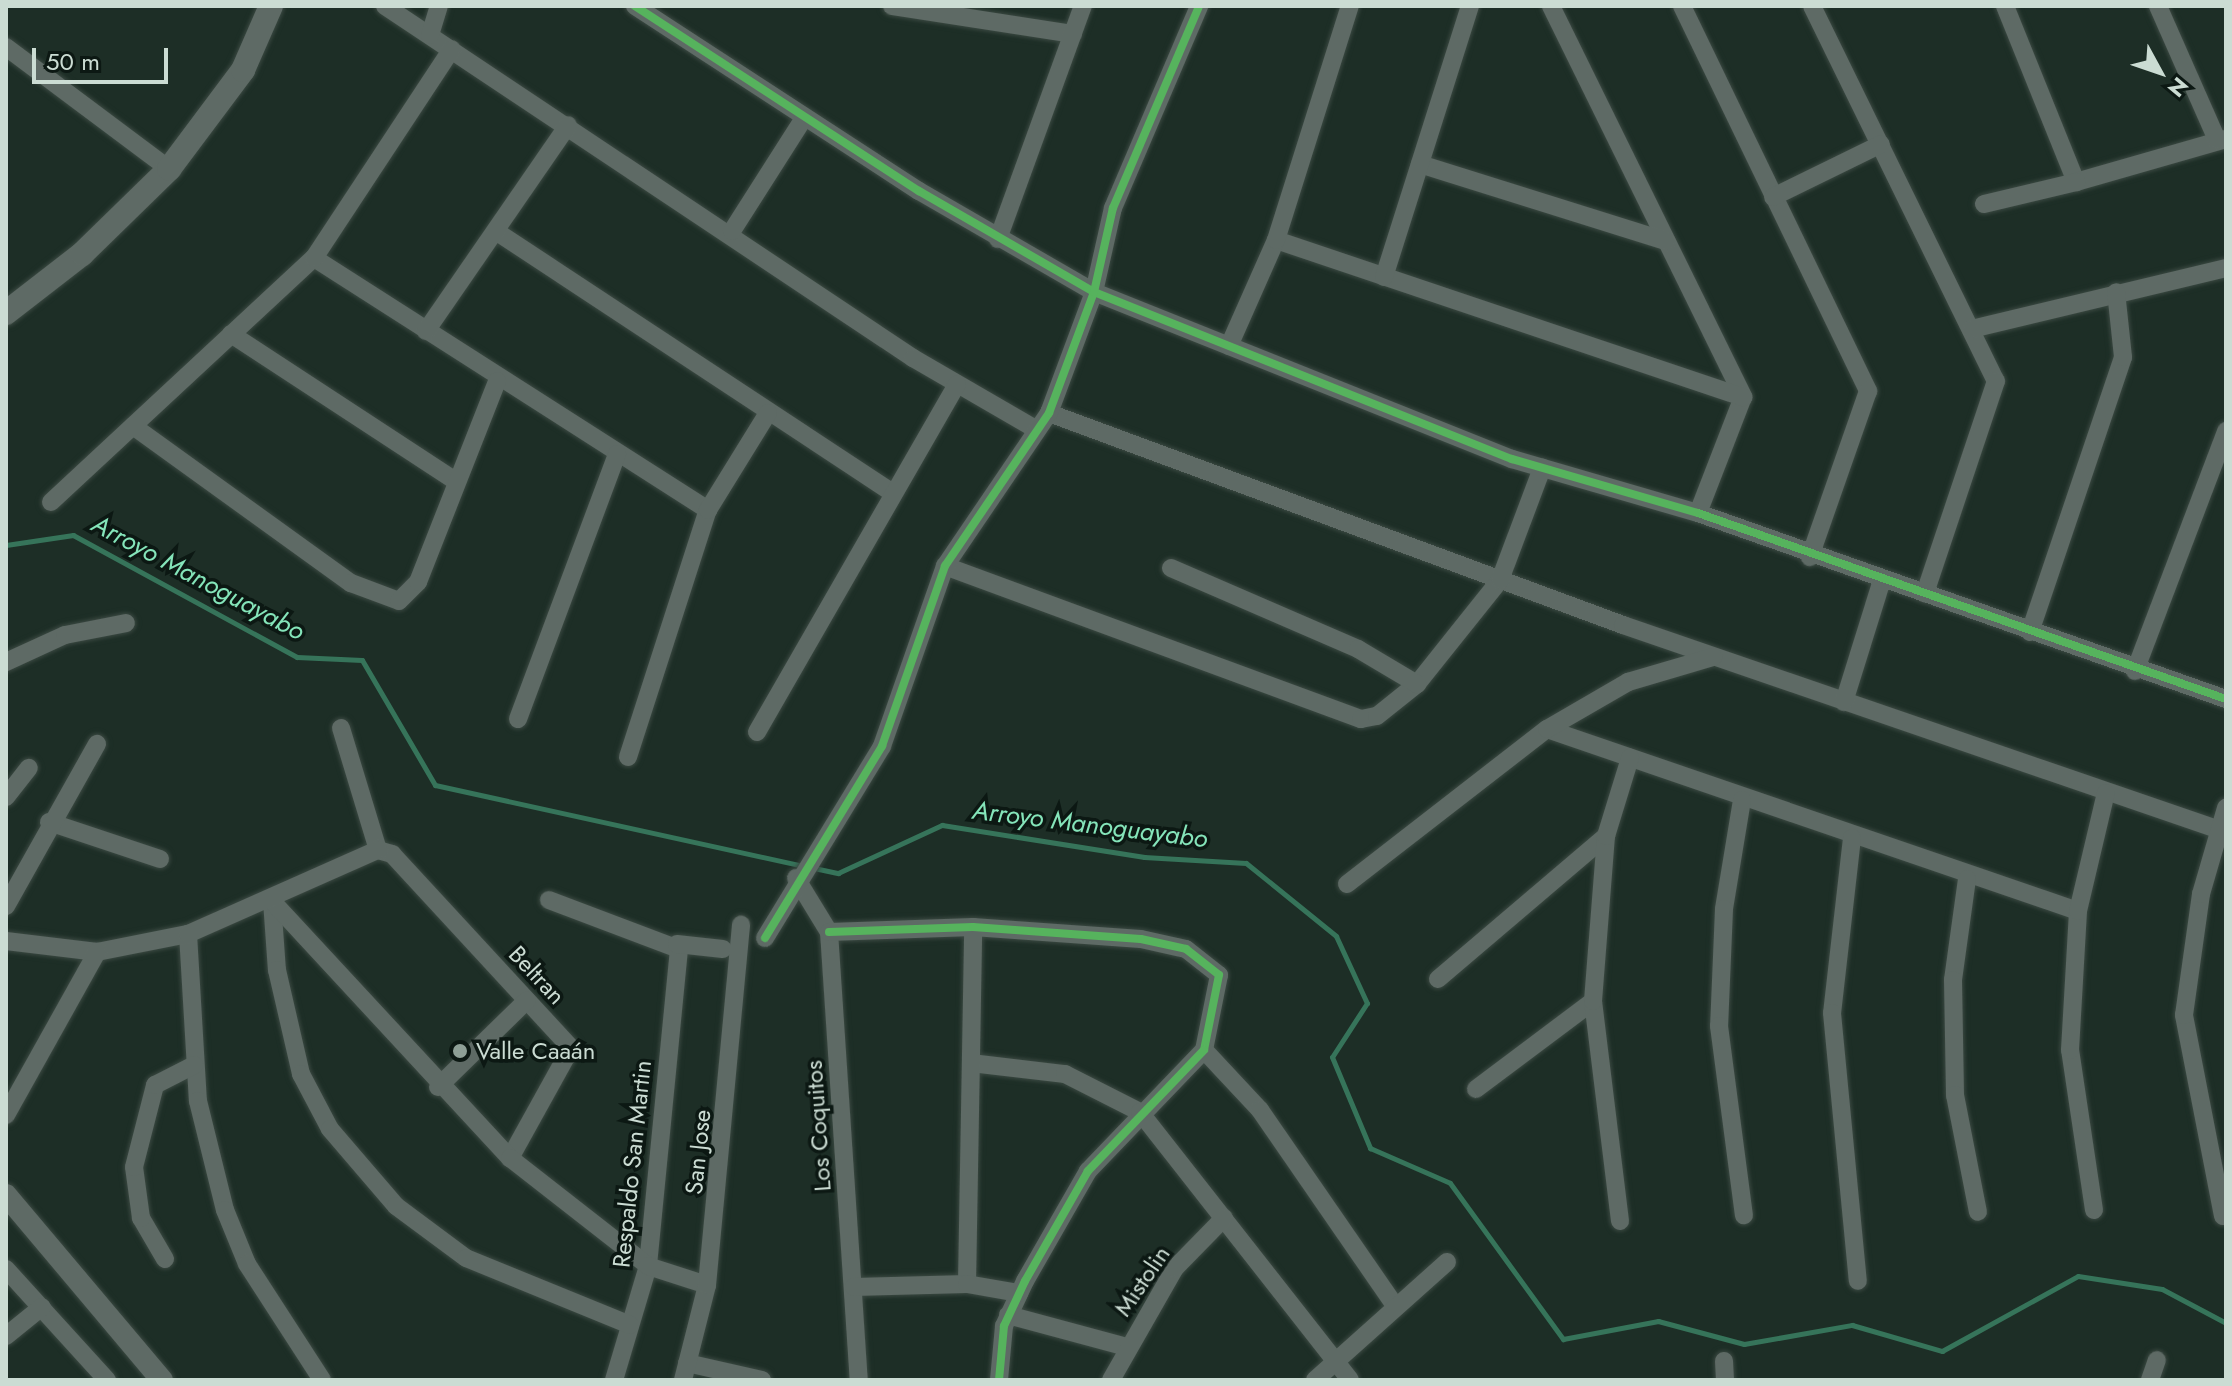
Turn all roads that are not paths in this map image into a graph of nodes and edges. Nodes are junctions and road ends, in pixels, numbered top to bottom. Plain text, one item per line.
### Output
1 (385, 6) edge
2 (439, 6) edge
3 (635, 6) edge
4 (892, 6) edge
5 (1083, 6) edge
6 (1199, 6) edge
7 (1350, 6) edge
8 (1470, 6) edge
9 (1551, 6) edge
10 (1682, 6) edge
11 (1812, 6) edge
12 (2005, 6) edge
13 (2158, 6) edge
14 (267, 8) edge
15 (1073, 34) junction
16 (430, 35) junction
17 (6, 47) edge
18 (452, 49) junction
19 (804, 118) junction
20 (568, 125) junction
21 (2221, 140) edge
22 (1881, 144) junction
23 (1420, 164) junction
24 (169, 169) junction
25 (2076, 182) junction
26 (1773, 197) junction
27 (1984, 204) dead end
28 (732, 231) junction
29 (497, 232) junction
30 (998, 239) junction
31 (1276, 240) junction
32 (1666, 241) junction
33 (314, 258) junction
34 (2226, 268) edge
35 (1384, 277) junction
36 (1094, 292) junction
37 (2116, 292) junction
38 (6, 313) edge
39 (1972, 329) junction
40 (426, 331) junction
41 (231, 334) junction
42 (1229, 346) junction
43 (497, 381) junction
44 (957, 384) junction
45 (1743, 397) junction
46 (768, 413) junction
47 (1049, 413) junction
48 (133, 426) junction
49 (1037, 430) junction
50 (2226, 431) edge
51 (617, 454) junction
52 (1542, 468) junction
53 (454, 480) junction
54 (892, 492) junction
55 (51, 502) dead end
56 (708, 510) junction
57 (1698, 513) junction
58 (1810, 557) junction
59 (945, 566) junction
60 (1171, 568) dead end
61 (1500, 580) junction
62 (1882, 580) junction
63 (1925, 593) junction
64 (126, 623) dead end
65 (2030, 632) junction
66 (1713, 657) junction
67 (6, 662) edge
68 (2135, 671) junction
69 (1417, 684) junction
70 (2226, 699) edge
71 (1844, 702) junction
72 (518, 719) dead end
73 (341, 728) dead end
74 (1547, 729) junction
75 (757, 732) dead end
76 (97, 744) dead end
77 (628, 757) dead end
78 (1630, 758) junction
79 (29, 768) dead end
80 (2106, 793) junction
81 (6, 797) edge
82 (1742, 800) junction
83 (2226, 808) edge
84 (49, 822) junction
85 (2222, 832) edge
86 (1606, 836) junction
87 (1852, 838) junction
88 (378, 850) junction
89 (160, 859) dead end
90 (796, 878) junction
91 (1967, 879) junction
92 (1347, 884) dead end
93 (549, 900) dead end
94 (272, 901) junction
95 (6, 906) edge
96 (2078, 911) junction
97 (741, 925) dead end
98 (973, 927) junction
99 (829, 932) junction
100 (188, 934) junction
101 (765, 938) dead end
102 (11, 943) edge
103 (678, 947) junction
104 (723, 949) dead end
105 (97, 952) junction
106 (6, 961) edge
107 (1438, 979) dead end
108 (527, 1000) junction
109 (1593, 1001) junction
110 (1204, 1050) junction
111 (971, 1063) junction
112 (194, 1065) junction
113 (438, 1087) junction
114 (1476, 1089) dead end
115 (1140, 1112) junction
116 (6, 1115) edge
117 (510, 1158) junction
118 (6, 1195) edge
119 (2094, 1210) dead end
120 (1978, 1212) dead end
121 (1744, 1215) dead end
122 (2223, 1216) dead end
123 (1224, 1218) junction
124 (1620, 1221) dead end
125 (165, 1259) dead end
126 (1447, 1262) dead end
127 (648, 1266) junction
128 (6, 1269) edge
129 (1858, 1281) dead end
130 (967, 1284) junction
131 (707, 1285) junction
132 (854, 1287) junction
133 (1019, 1293) junction
134 (42, 1307) junction
135 (1396, 1307) junction
136 (1008, 1315) junction
137 (630, 1325) junction
138 (6, 1336) edge
139 (1127, 1347) junction
140 (2157, 1360) dead end
141 (1336, 1362) junction
142 (685, 1372) edge
143 (107, 1380) edge
144 (162, 1380) edge
145 (322, 1380) edge
146 (614, 1380) edge
147 (762, 1380) edge
148 (859, 1380) edge
149 (999, 1380) edge
150 (1111, 1380) edge
151 (1315, 1380) edge
152 (1350, 1380) edge
153 (2150, 1380) edge

1 - 16 street
2 - 16 street
3 - 19 street
4 - 15 street
5 - 15 street
6 - 36 street
7 - 31 street
8 - 23 street
9 - 32 street
10 - 26 street
11 - 22 street
12 - 25 street
13 - 21 street
14 - 24 main road
15 - 30 street
16 - 18 street
17 - 24 street
18 - 20 street
18 - 33 street
19 - 28 street
19 - 30 street
20 - 28 street
20 - 29 street
21 - 25 street
22 - 26 street
22 - 39 street
23 - 32 street
23 - 35 street
24 - 38 main road
25 - 27 street
26 - 58 street
28 - 44 street
29 - 40 street
29 - 46 street
30 - 36 street
31 - 35 street
31 - 42 street
32 - 45 street
33 - 40 street
33 - 41 street
34 - 37 street
35 - 45 street
36 - 42 street
36 - 47 street
37 - 39 street
37 - 65 street
39 - 63 street
40 - 43 street
41 - 48 street
41 - 53 street
42 - 52 street
43 - 51 street
43 - 53 street
44 - 49 street
44 - 54 street
45 - 57 street
46 - 54 street
46 - 56 street
47 - 49 street
47 - 61 street
48 - 53 street
48 - 55 street
49 - 59 street
50 - 68 street
51 - 56 street
51 - 72 street
52 - 57 street
52 - 61 street
54 - 75 street
56 - 77 street
57 - 58 street
58 - 62 street
59 - 69 street
59 - 90 street
60 - 69 street
61 - 66 street
61 - 69 street
62 - 63 street
62 - 71 street
63 - 65 street
64 - 67 street
65 - 68 street
66 - 71 street
66 - 74 street
68 - 70 street
71 - 80 street
73 - 88 street
74 - 78 street
74 - 92 street
76 - 84 street
78 - 82 street
78 - 86 street
79 - 81 street
80 - 85 street
80 - 96 street
82 - 87 street
82 - 121 street
83 - 85 street
84 - 89 street
84 - 95 street
85 - 122 street
86 - 107 street
86 - 109 street
87 - 91 street
87 - 129 street
88 - 94 street
88 - 108 street, Beltran
90 - 99 street, Los Coquitos
90 - 101 street
91 - 96 street
91 - 120 street
93 - 103 street
94 - 100 street
94 - 113 street
94 - 137 street
96 - 119 street
97 - 131 street, San Jose
98 - 99 street
98 - 110 street
98 - 111 street
99 - 132 street, Los Coquitos
100 - 105 street
100 - 112 street
102 - 105 street
102 - 106 street
103 - 104 street
103 - 127 street, Respaldo San Martin
105 - 116 street
108 - 113 street
108 - 117 street, Beltran
109 - 114 street
109 - 124 street
110 - 115 street
110 - 135 street
111 - 115 street
111 - 130 street
112 - 125 street
112 - 145 street
113 - 117 street
115 - 123 street
115 - 133 street
117 - 127 street
118 - 144 street
123 - 139 street, Mistolin
123 - 141 street
126 - 135 street
127 - 131 street
127 - 137 street, Respaldo San Martin
128 - 134 street
130 - 132 street
130 - 133 street
131 - 142 street, San Jose
132 - 148 street, Los Coquitos
133 - 136 street
134 - 138 street
134 - 143 street
135 - 141 street
136 - 139 street
136 - 149 street
137 - 146 street, Respaldo San Martin
139 - 150 street, Mistolin
140 - 153 street
141 - 151 street
141 - 152 street
142 - 147 street

